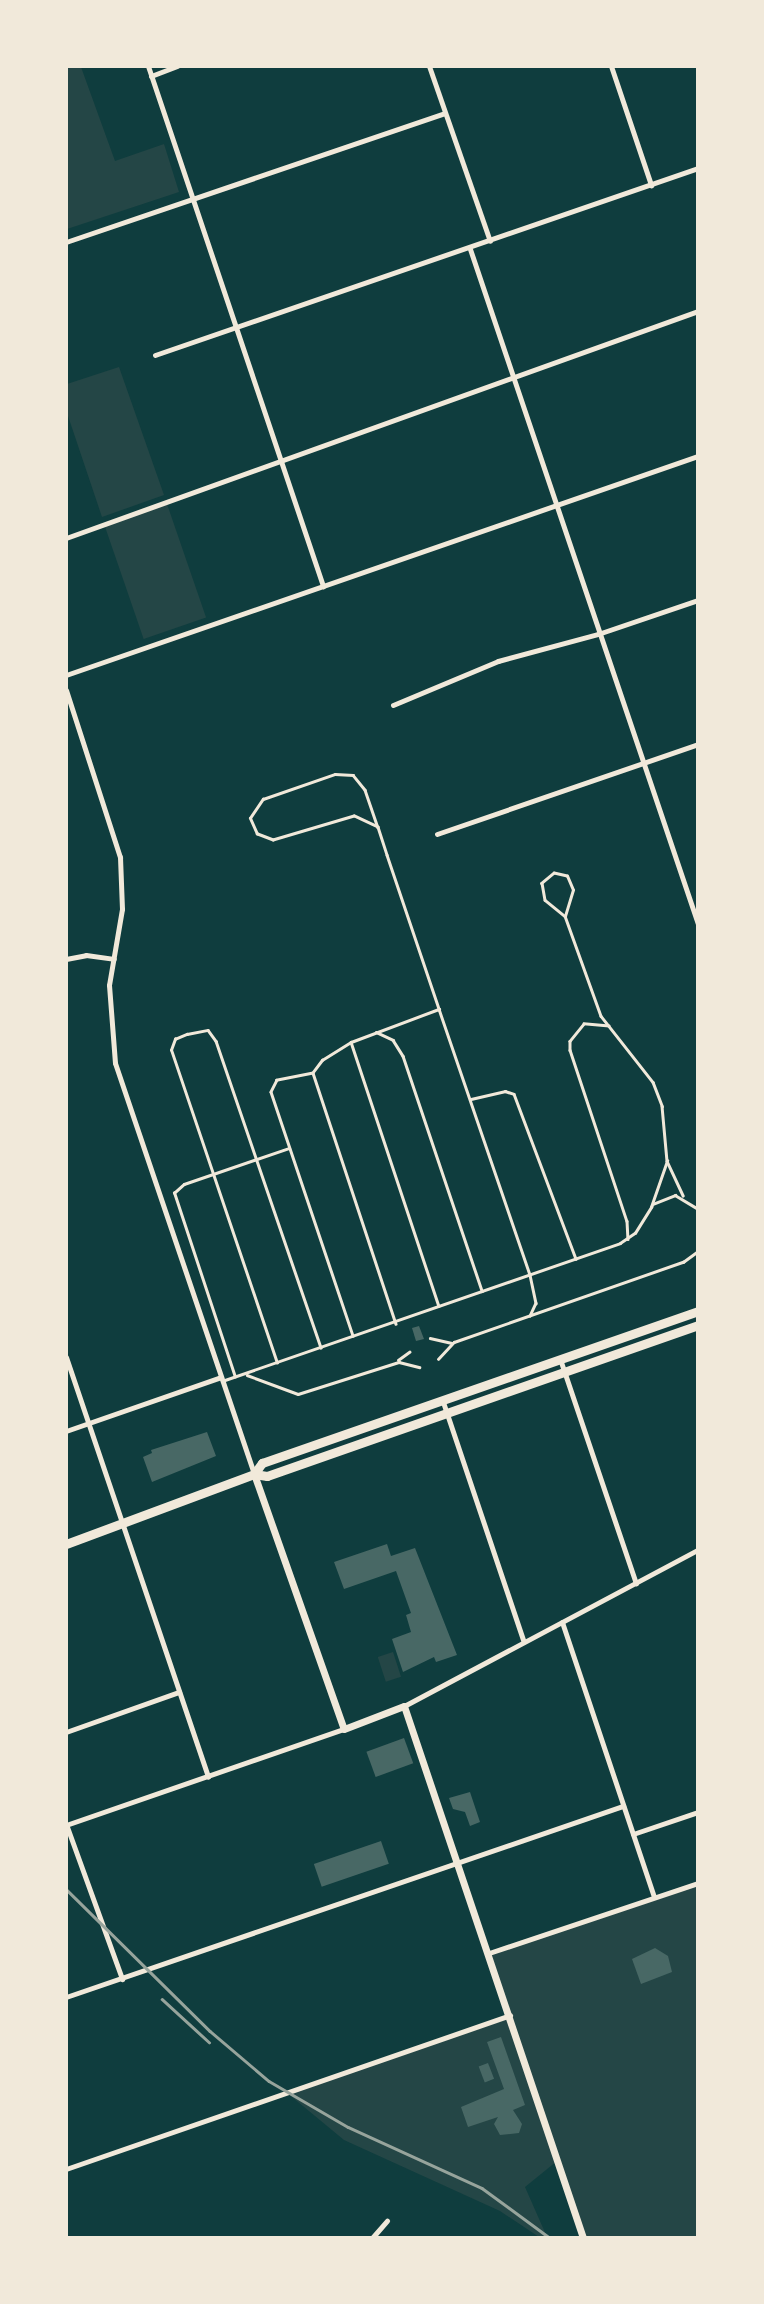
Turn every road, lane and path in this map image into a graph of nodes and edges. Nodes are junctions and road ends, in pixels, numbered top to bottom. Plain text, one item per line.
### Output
1 (148, 66) edge
2 (177, 66) edge
3 (429, 66) edge
4 (611, 66) edge
5 (151, 76) junction
6 (445, 113) junction
7 (698, 168) edge
8 (651, 185) junction
9 (192, 200) junction
10 (490, 241) junction
11 (66, 242) edge
12 (470, 249) junction
13 (698, 311) edge
14 (234, 326) junction
15 (155, 355) dead end
16 (512, 377) junction
17 (698, 456) edge
18 (279, 460) junction
19 (555, 506) junction
20 (66, 538) edge
21 (323, 586) junction
22 (698, 600) edge
23 (598, 634) junction
24 (66, 675) edge
25 (66, 690) edge
26 (393, 705) dead end
27 (698, 744) edge
28 (642, 763) junction
29 (378, 827) junction
30 (437, 834) dead end
31 (565, 916) junction
32 (698, 924) edge
33 (66, 959) edge
34 (114, 959) junction
35 (439, 1009) junction
36 (610, 1026) junction
37 (376, 1032) junction
38 (351, 1042) junction
39 (313, 1073) junction
40 (470, 1100) junction
41 (289, 1148) junction
42 (256, 1160) junction
43 (667, 1161) junction
44 (213, 1174) junction
45 (683, 1196) junction
46 (651, 1207) junction
47 (698, 1209) edge
48 (628, 1239) junction
49 (698, 1251) edge
50 (576, 1259) junction
51 (530, 1275) junction
52 (482, 1291) junction
53 (439, 1306) junction
54 (698, 1311) edge
55 (530, 1316) junction
56 (396, 1323) junction
57 (698, 1325) edge
58 (353, 1336) junction
59 (430, 1338) dead end
60 (454, 1342) junction
61 (321, 1348) junction
62 (409, 1352) dead end
63 (66, 1357) edge
64 (438, 1359) dead end
65 (560, 1359) junction
66 (277, 1363) junction
67 (389, 1364) junction
68 (419, 1367) dead end
69 (564, 1372) junction
70 (245, 1374) junction
71 (235, 1377) junction
72 (221, 1379) junction
73 (442, 1399) junction
74 (447, 1413) junction
75 (89, 1424) junction
76 (66, 1432) edge
77 (254, 1474) junction
78 (122, 1523) junction
79 (66, 1544) edge
80 (698, 1550) edge
81 (636, 1583) junction
82 (562, 1622) junction
83 (524, 1642) junction
84 (179, 1692) junction
85 (404, 1706) junction
86 (344, 1729) junction
87 (66, 1732) edge
88 (208, 1777) junction
89 (623, 1806) junction
90 (698, 1812) edge
91 (67, 1825) edge
92 (633, 1834) junction
93 (460, 1866) junction
94 (698, 1883) edge
95 (654, 1897) junction
96 (489, 1953) junction
97 (121, 1979) junction
98 (66, 1997) edge
99 (510, 2015) junction
100 (66, 2169) edge
101 (387, 2221) dead end
102 (372, 2238) edge
103 (583, 2238) edge

1 - 5 street
2 - 5 street
3 - 6 street
4 - 8 street
5 - 9 street
6 - 9 street
6 - 10 street
7 - 8 street
8 - 10 street
9 - 11 street
9 - 14 street
10 - 12 street
12 - 14 street
12 - 16 street
13 - 16 street
14 - 15 street
14 - 18 street
16 - 18 street
16 - 19 street
17 - 19 street
18 - 20 street
18 - 21 street
19 - 21 street
19 - 23 street
21 - 24 street
22 - 23 street
23 - 26 street
23 - 28 street
25 - 34 street
27 - 28 street
28 - 30 street
28 - 32 street
29 - 29 lane
29 - 35 lane
31 - 31 lane
31 - 36 lane
33 - 34 street
34 - 72 street
35 - 37 lane
35 - 40 lane
36 - 43 lane
36 - 48 lane
37 - 38 lane
37 - 52 lane
38 - 39 lane
38 - 53 lane
39 - 41 lane
39 - 56 lane
40 - 50 lane
40 - 51 lane
41 - 42 lane
41 - 58 lane
42 - 44 lane
42 - 44 lane
42 - 61 lane
43 - 45 lane
43 - 46 lane
44 - 66 lane
44 - 71 lane
45 - 46 lane
45 - 47 lane
46 - 48 lane
48 - 50 lane
49 - 55 lane
50 - 51 lane
51 - 52 lane
51 - 55 lane
52 - 53 lane
53 - 56 lane
54 - 65 main road
55 - 60 lane
56 - 58 lane
57 - 69 main road
58 - 61 lane
59 - 60 lane
60 - 64 lane
61 - 66 lane
62 - 67 lane
63 - 75 street
65 - 69 street
65 - 73 main road
66 - 70 lane
67 - 68 lane
67 - 70 lane
69 - 74 main road
69 - 81 street
70 - 71 lane
71 - 72 lane
72 - 75 street
72 - 77 street
73 - 74 street
73 - 77 main road
74 - 77 main road
74 - 83 street
75 - 76 street
75 - 78 street
77 - 78 main road
77 - 86 street
78 - 79 main road
78 - 84 street
80 - 81 street
81 - 82 street
82 - 83 street
82 - 89 street
83 - 85 street
84 - 87 street
84 - 88 street
85 - 86 street
85 - 93 street
86 - 88 street
88 - 91 street
89 - 92 street
89 - 93 street
90 - 92 street
91 - 97 street
92 - 95 street
93 - 96 street
93 - 97 street
94 - 95 street
95 - 96 street
96 - 99 street
97 - 98 street
99 - 100 street
99 - 103 street
101 - 102 street

